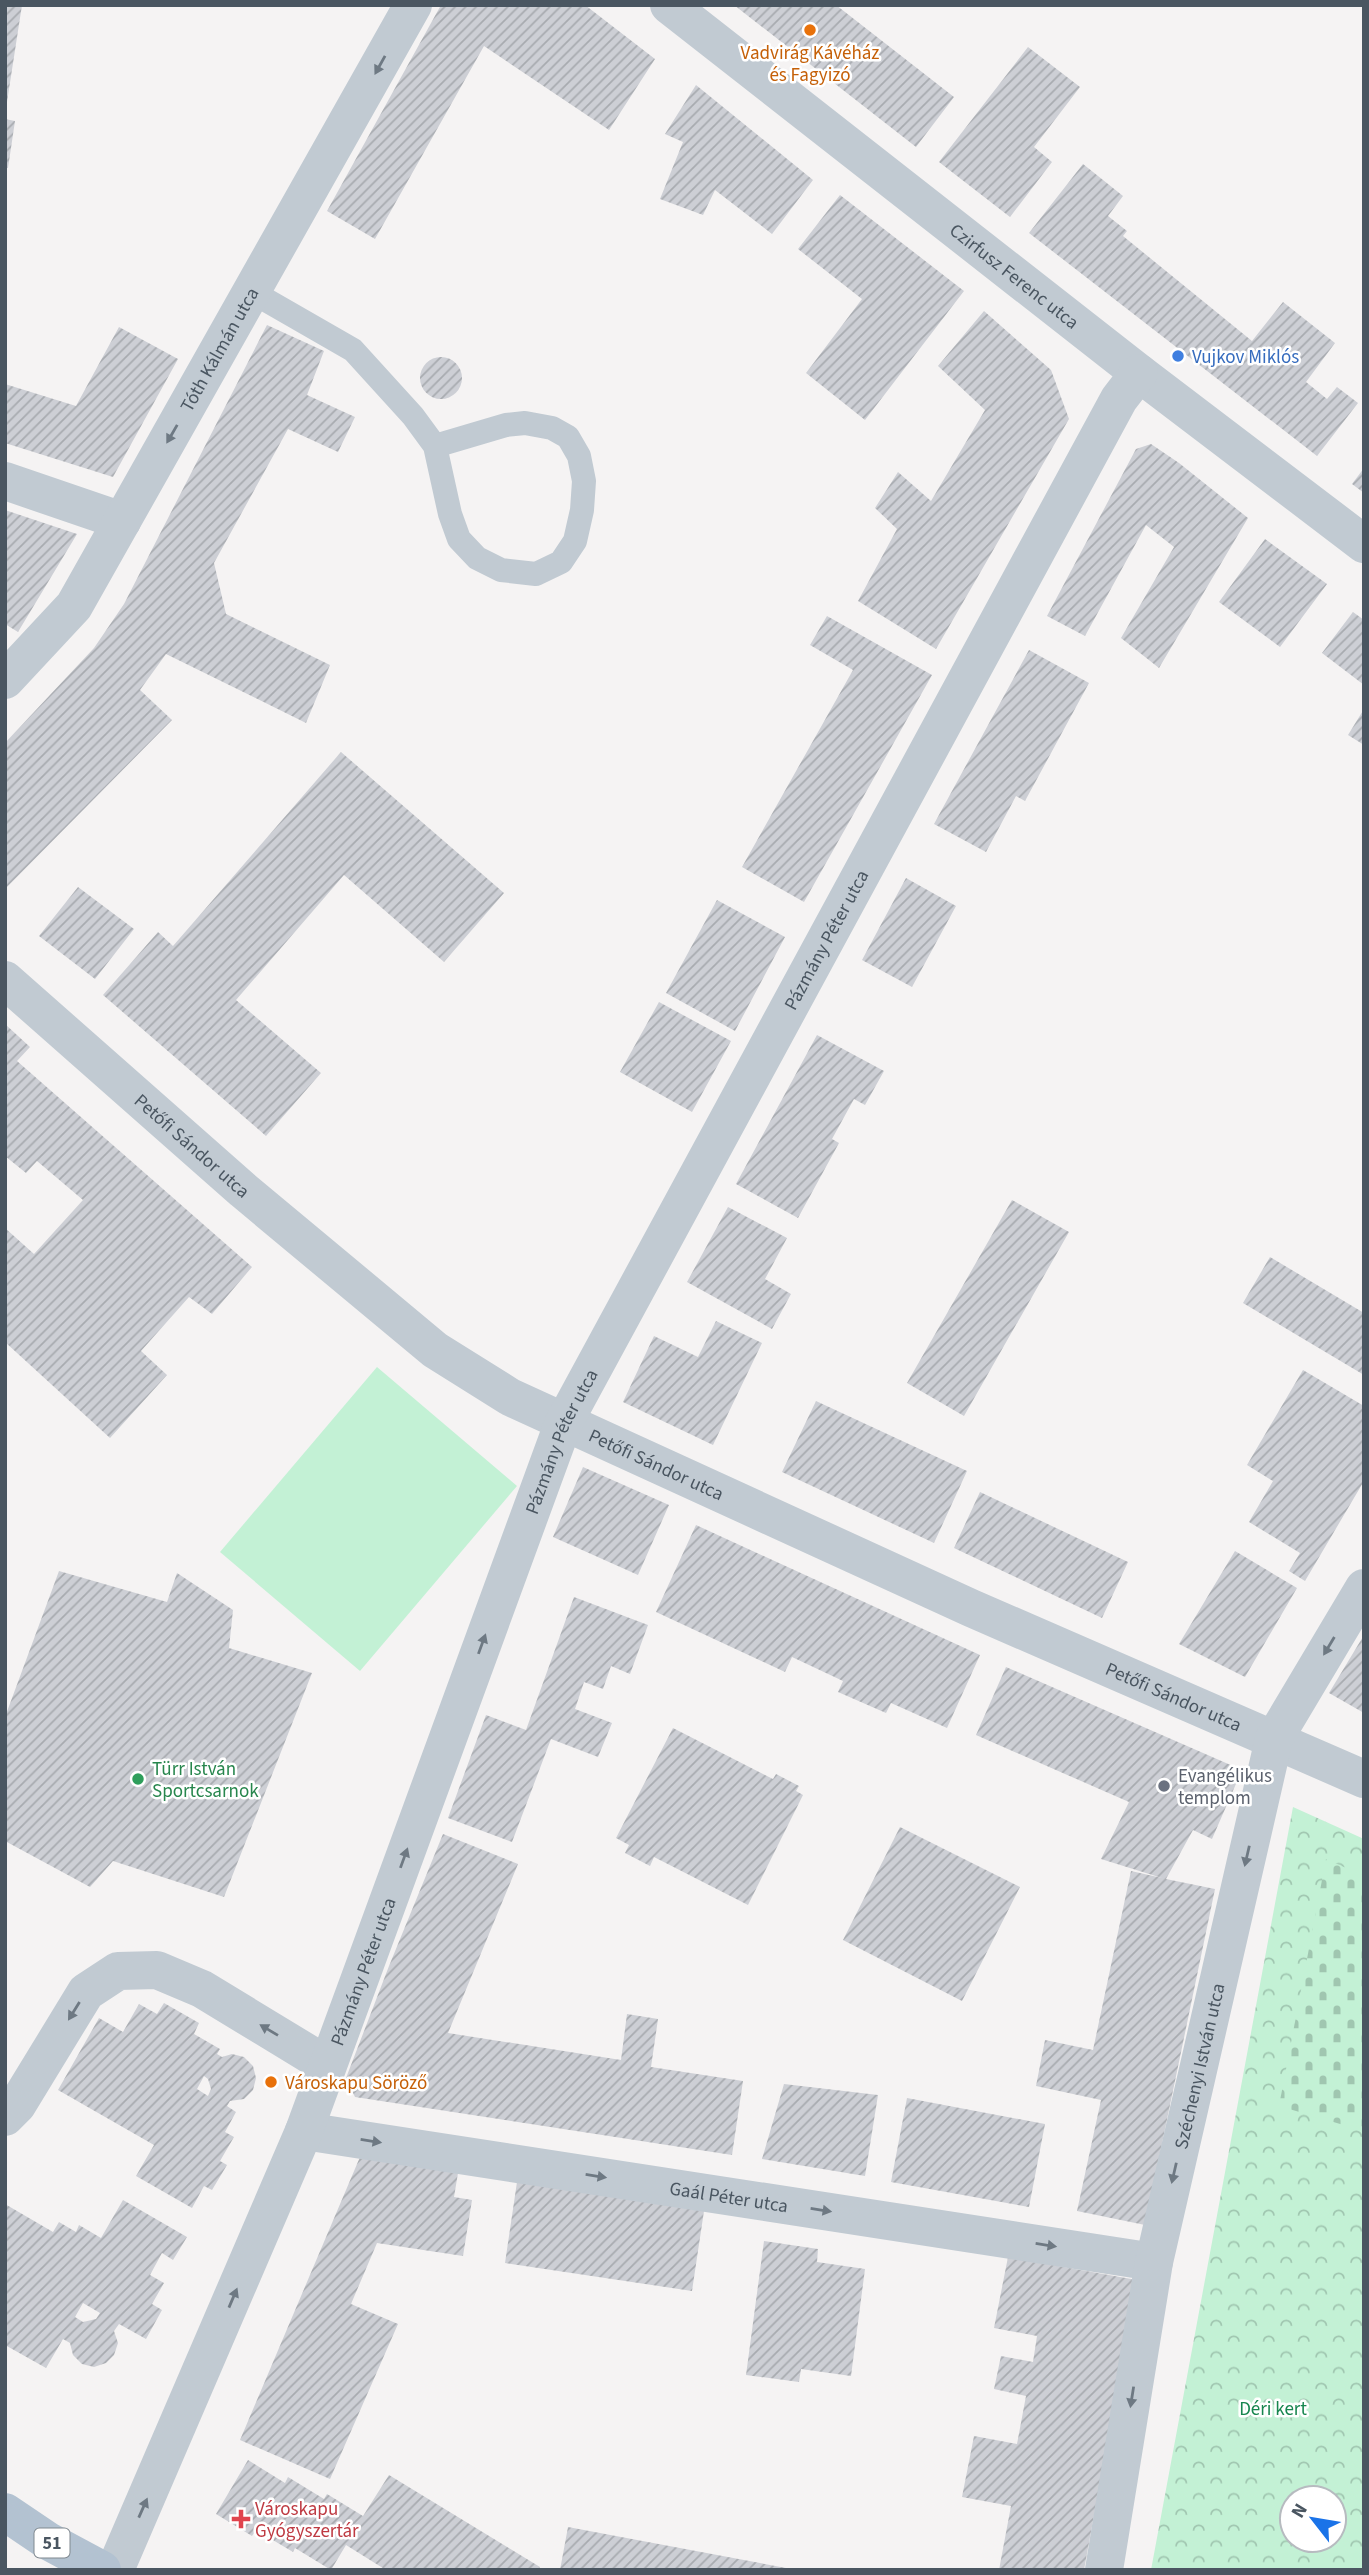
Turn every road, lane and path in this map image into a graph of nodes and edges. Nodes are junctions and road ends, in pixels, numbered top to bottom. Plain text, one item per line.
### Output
1 (413, 5) edge
2 (669, 5) edge
3 (252, 292) junction
4 (1139, 373) junction
5 (435, 446) junction
6 (5, 481) edge
7 (122, 521) junction
8 (1364, 544) edge
9 (5, 680) edge
10 (5, 980) edge
11 (563, 1424) junction
12 (1364, 1588) edge
13 (1274, 1739) junction
14 (1364, 1779) edge
15 (327, 2065) junction
16 (5, 2116) edge
17 (304, 2131) junction
18 (1154, 2262) junction
19 (5, 2512) edge
20 (102, 2570) edge
21 (115, 2570) edge
22 (1104, 2570) edge

1 -> 3 street, Tóth Kálmán utca
2 - 4 street, Czirfusz Ferenc utca
3 - 5 lane
3 -> 7 street, Tóth Kálmán utca
4 - 8 street, Czirfusz Ferenc utca
4 - 11 street, Pázmány Péter utca
5 - 5 lane
6 - 7 street
7 - 9 street, Tóth Kálmán utca
10 - 11 street, Petőfi Sándor utca
11 - 13 street, Petőfi Sándor utca
15 -> 11 street, Pázmány Péter utca
12 -> 13 street, Széchenyi István utca
13 - 14 street, Petőfi Sándor utca
13 -> 18 street, Széchenyi István utca
15 -> 16 street
15 - 17 street, Pázmány Péter utca
17 -> 18 street, Gaál Péter utca
21 -> 17 street, Pázmány Péter utca
18 -> 22 street, Széchenyi István utca
19 - 20 main road, 51

